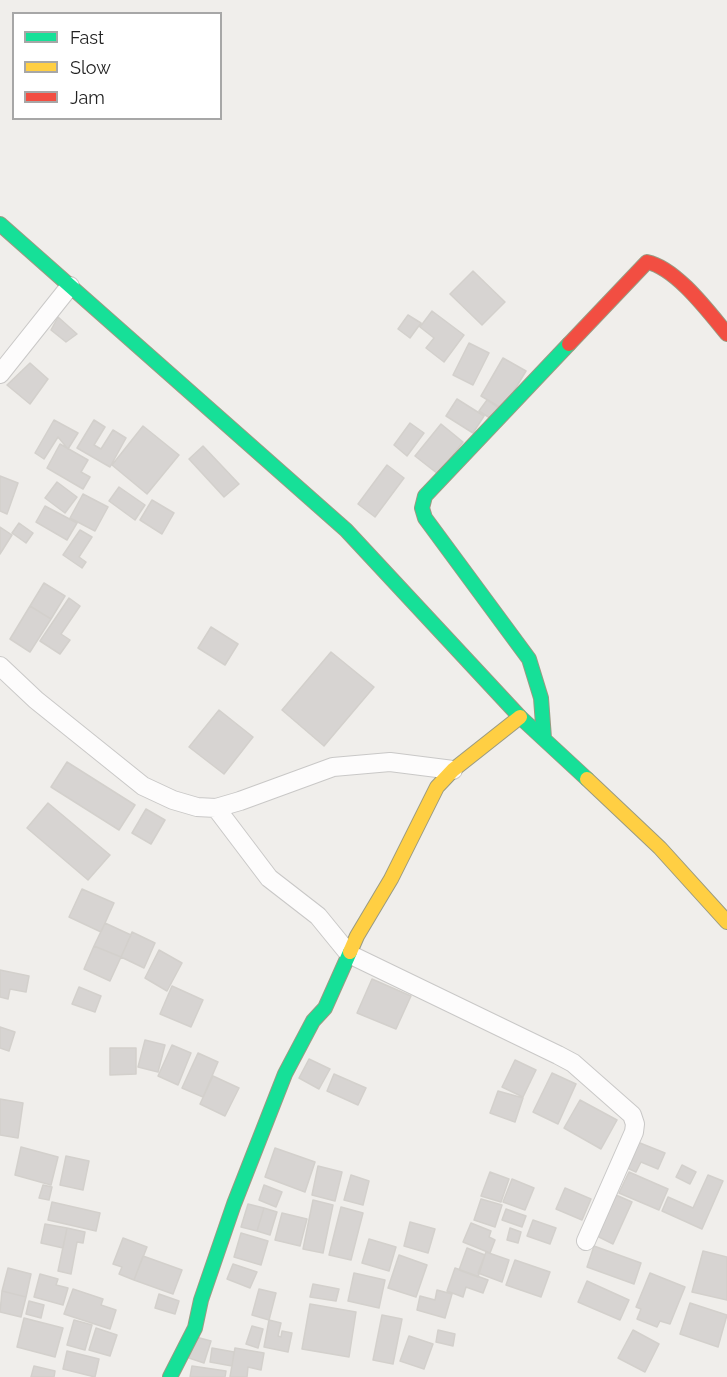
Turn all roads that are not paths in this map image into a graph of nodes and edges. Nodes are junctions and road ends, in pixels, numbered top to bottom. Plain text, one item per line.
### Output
1 (0, 224) edge
2 (70, 286) junction
3 (727, 334) edge
4 (0, 374) edge
5 (0, 666) edge
6 (520, 717) junction
7 (544, 738) junction
8 (453, 770) junction
9 (216, 808) junction
10 (727, 922) edge
11 (349, 954) junction
12 (586, 1241) dead end
13 (170, 1377) edge

1 - 2 street
2 - 4 street
2 - 6 street
3 - 7 street
5 - 9 street
6 - 7 street
6 - 8 street
7 - 10 street
8 - 9 street
8 - 11 street
9 - 11 street
11 - 12 street
11 - 13 street

